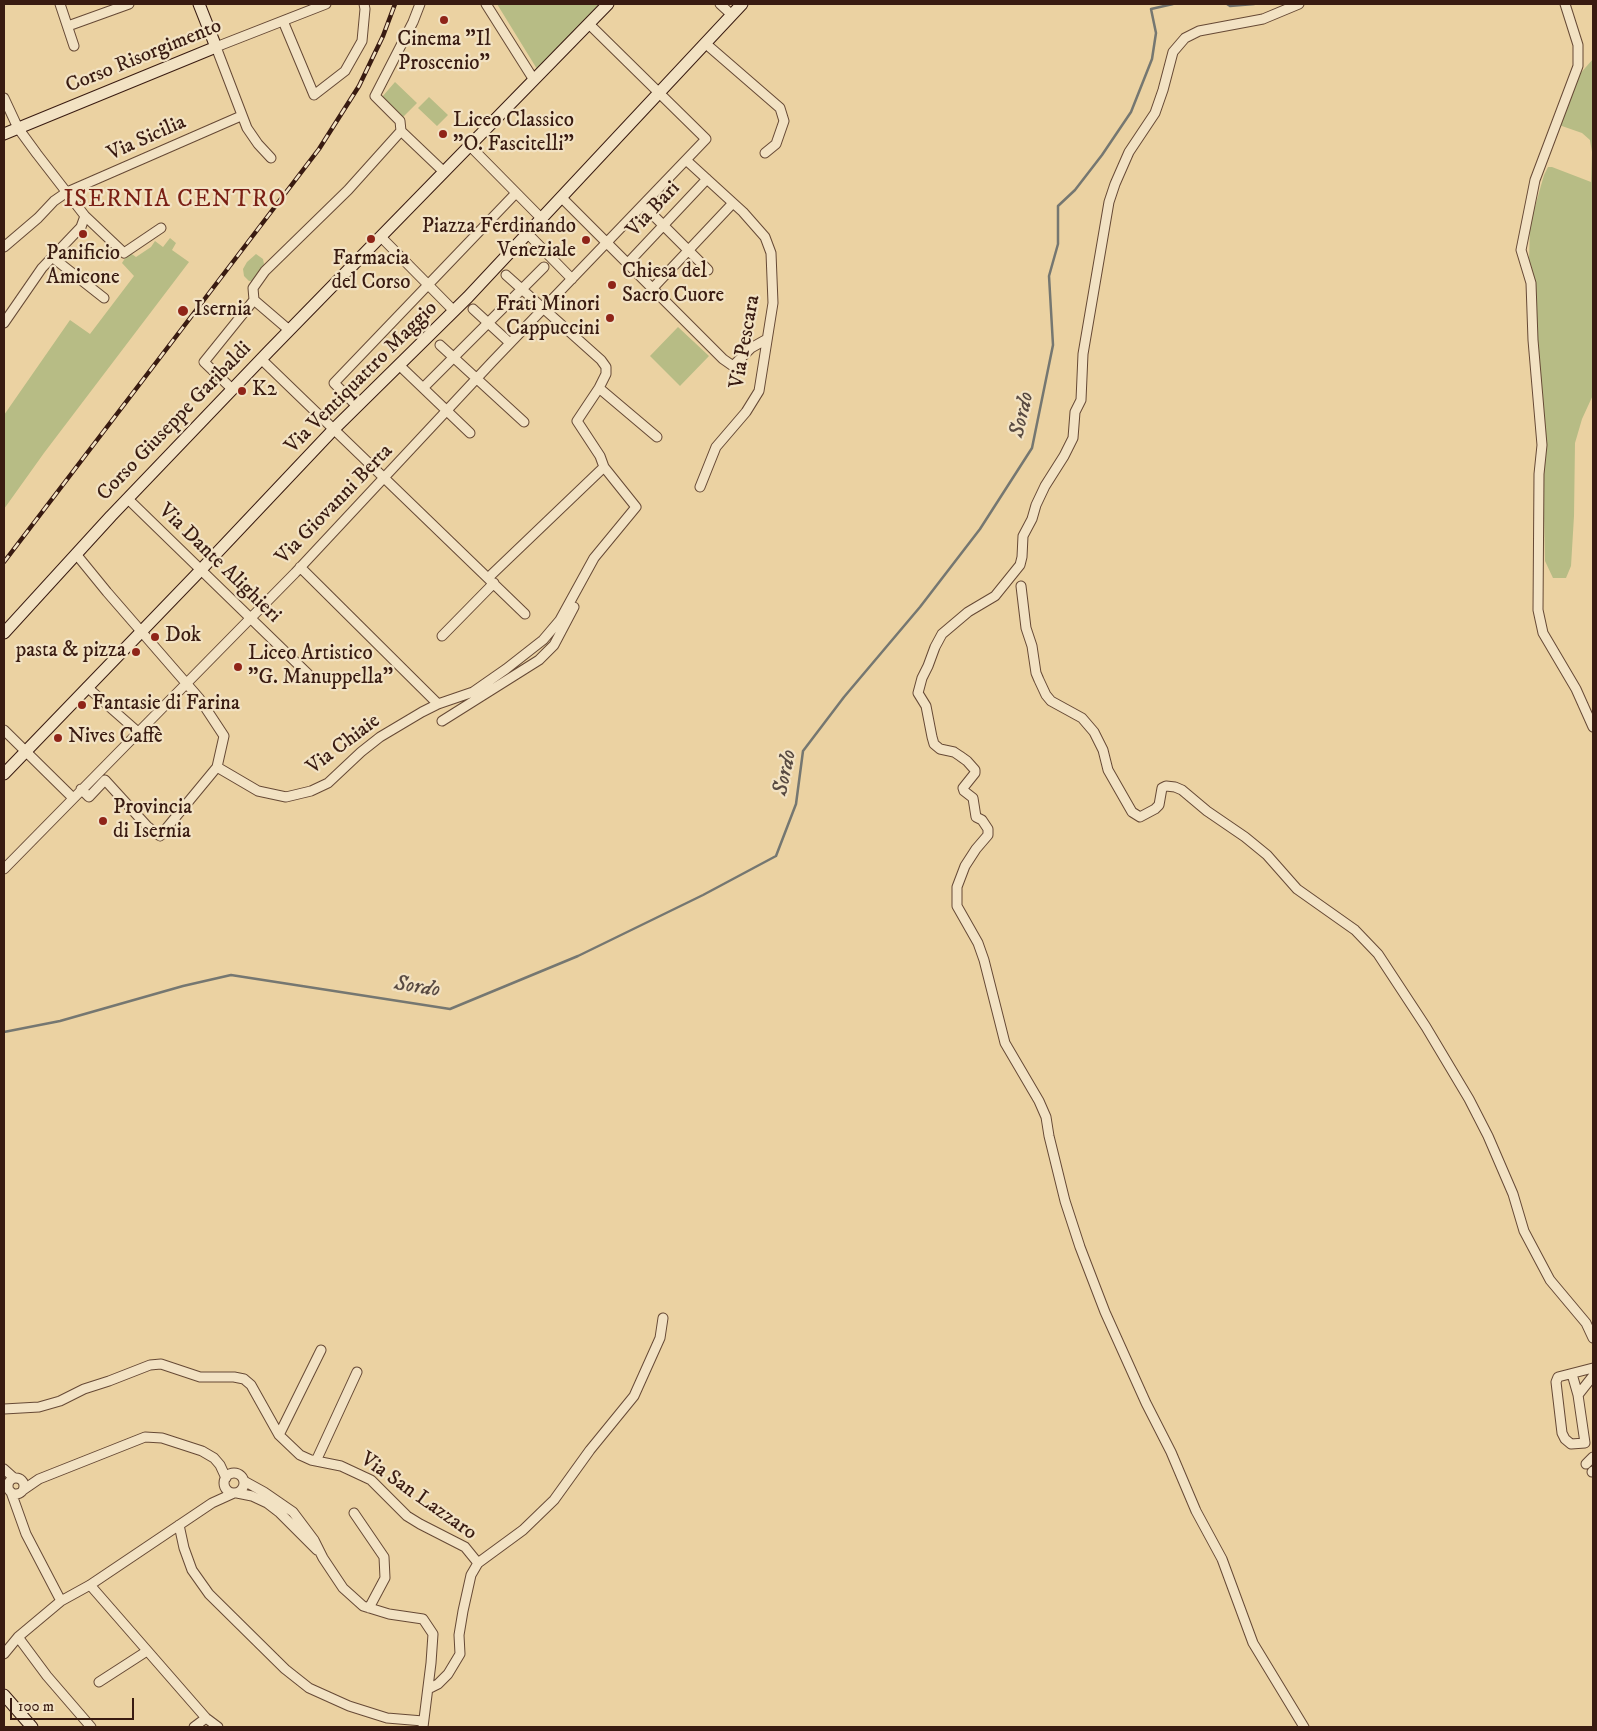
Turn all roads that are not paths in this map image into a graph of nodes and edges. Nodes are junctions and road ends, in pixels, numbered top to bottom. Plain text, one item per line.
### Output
1 (60, 4) edge
2 (129, 4) edge
3 (199, 4) edge
4 (326, 4) edge
5 (364, 4) edge
6 (420, 4) edge
7 (486, 4) edge
8 (608, 4) edge
9 (720, 4) edge
10 (742, 4) edge
11 (1299, 4) edge
12 (1566, 4) edge
13 (304, 8) edge
14 (732, 15) junction
15 (283, 21) junction
16 (589, 24) junction
17 (68, 26) junction
18 (705, 43) junction
19 (74, 46) dead end
20 (216, 47) junction
21 (534, 80) junction
22 (658, 93) junction
23 (4, 98) edge
24 (242, 116) junction
25 (18, 128) junction
26 (401, 131) junction
27 (4, 134) edge
28 (469, 145) junction
29 (765, 153) dead end
30 (271, 158) dead end
31 (686, 160) junction
32 (443, 171) junction
33 (707, 179) junction
34 (67, 192) junction
35 (516, 193) junction
36 (561, 197) junction
37 (733, 203) junction
38 (643, 205) junction
39 (85, 216) junction
40 (541, 218) junction
41 (663, 225) junction
42 (161, 228) dead end
43 (527, 234) junction
44 (381, 237) junction
45 (606, 244) junction
46 (4, 246) edge
47 (688, 250) junction
48 (52, 257) junction
49 (627, 264) junction
50 (544, 267) dead end
51 (708, 270) dead end
52 (506, 275) dead end
53 (572, 278) junction
54 (428, 285) junction
55 (522, 289) junction
56 (652, 289) junction
57 (104, 298) dead end
58 (254, 300) junction
59 (544, 308) junction
60 (473, 309) dead end
61 (454, 311) junction
62 (4, 323) edge
63 (488, 323) junction
64 (289, 330) junction
65 (767, 339) junction
66 (510, 343) junction
67 (440, 345) dead end
68 (454, 358) junction
69 (261, 359) junction
70 (399, 365) junction
71 (478, 378) junction
72 (423, 388) junction
73 (599, 388) junction
74 (232, 390) junction
75 (357, 406) junction
76 (447, 411) junction
77 (524, 422) dead end
78 (333, 430) junction
79 (470, 433) dead end
80 (657, 437) dead end
81 (604, 467) junction
82 (384, 479) junction
83 (700, 487) dead end
84 (128, 499) junction
85 (76, 554) junction
86 (300, 567) junction
87 (200, 570) junction
88 (491, 580) junction
89 (1021, 586) dead end
90 (573, 599) junction
91 (525, 614) dead end
92 (249, 618) junction
93 (141, 632) junction
94 (4, 633) edge
95 (442, 636) dead end
96 (308, 674) dead end
97 (186, 684) junction
98 (87, 687) junction
99 (438, 704) junction
100 (442, 720) dead end
101 (1593, 727) edge
102 (4, 730) edge
103 (138, 732) junction
104 (26, 751) junction
105 (217, 767) junction
106 (4, 774) edge
107 (81, 789) junction
108 (72, 797) junction
109 (4, 869) edge
110 (664, 1318) dead end
111 (1593, 1338) edge
112 (321, 1350) dead end
113 (1593, 1368) edge
114 (357, 1372) dead end
115 (1572, 1374) junction
116 (1593, 1376) edge
117 (1578, 1395) junction
118 (4, 1409) edge
119 (279, 1435) junction
120 (316, 1461) junction
121 (4, 1469) edge
122 (4, 1476) edge
123 (225, 1481) junction
124 (244, 1481) junction
125 (15, 1487) junction
126 (235, 1493) junction
127 (212, 1503) junction
128 (354, 1513) dead end
129 (179, 1525) junction
130 (320, 1552) junction
131 (478, 1563) junction
132 (90, 1585) junction
133 (61, 1601) junction
134 (369, 1608) junction
135 (18, 1636) junction
136 (147, 1651) junction
137 (4, 1654) edge
138 (99, 1682) dead end
139 (428, 1689) junction
140 (4, 1695) edge
141 (206, 1718) junction
142 (423, 1724) edge
143 (32, 1727) edge
144 (91, 1727) edge
145 (194, 1727) edge
146 (218, 1727) edge
147 (1304, 1727) edge

1 - 17 street
2 - 17 street
3 - 20 main road
4 - 13 street, Corso Risorgimento
5 - 15 street
6 - 26 street
7 - 21 street
8 - 16 main road, Corso Giuseppe Garibaldi
9 - 14 street
10 - 14 main road, Via Ventiquattro Maggio
11 - 147 street
12 - 101 street
13 - 15 street, Corso Risorgimento
14 - 18 main road, Via Ventiquattro Maggio
15 - 20 street, Corso Risorgimento
16 - 21 main road, Corso Giuseppe Garibaldi
16 - 22 street
17 - 19 street
18 - 22 main road, Via Ventiquattro Maggio
18 - 29 street
20 - 24 street
20 - 25 main road, Corso Risorgimento
21 - 28 main road, Corso Giuseppe Garibaldi
22 - 31 street, Via Giovanni Berta
22 - 36 main road, Via Ventiquattro Maggio
23 - 25 street
24 - 30 street
24 - 34 street, Via Sicilia
25 - 27 main road, Corso Risorgimento
25 - 34 street
26 - 32 street
26 - 58 street
28 - 32 main road, Corso Giuseppe Garibaldi
28 - 35 street
31 - 33 street, Via Pescara
31 - 38 street, Via Giovanni Berta
32 - 44 main road, Corso Giuseppe Garibaldi
33 - 37 street, Via Pescara
33 - 41 street, Via Bari
34 - 39 street
34 - 46 street, Via Sicilia
35 - 40 street
35 - 54 street
36 - 40 main road, Via Ventiquattro Maggio
36 - 45 street
37 - 47 street
37 - 65 street, Via Pescara
38 - 41 street
38 - 45 street, Via Giovanni Berta
39 - 42 street
39 - 48 street
40 - 43 main road, Via Ventiquattro Maggio
41 - 47 street
41 - 49 street, Via Bari
43 - 53 street
43 - 61 main road, Via Ventiquattro Maggio
44 - 54 street
44 - 64 main road, Corso Giuseppe Garibaldi
45 - 49 street
45 - 53 street, Via Giovanni Berta
47 - 51 street
47 - 56 street
48 - 57 street
48 - 62 street
49 - 56 street
50 - 55 street
52 - 55 street
53 - 59 street, Via Giovanni Berta
54 - 61 street
54 - 75 street
55 - 59 street
55 - 63 street
56 - 65 street
58 - 64 street
58 - 74 street
59 - 66 street, Via Giovanni Berta
59 - 73 street
60 - 63 street
61 - 70 main road, Via Ventiquattro Maggio
63 - 66 street
63 - 68 street
64 - 69 main road, Corso Giuseppe Garibaldi
65 - 83 street, Via Pescara
66 - 71 street, Via Giovanni Berta
67 - 68 street
68 - 71 street
68 - 72 street
69 - 74 main road, Corso Giuseppe Garibaldi
69 - 78 street
70 - 72 street
70 - 75 main road, Via Ventiquattro Maggio
71 - 76 street, Via Giovanni Berta
71 - 77 street
72 - 76 street
73 - 80 street
73 - 81 street
74 - 84 main road, Corso Giuseppe Garibaldi
75 - 78 main road, Via Ventiquattro Maggio
76 - 79 street
76 - 82 street, Via Giovanni Berta
78 - 82 street
78 - 87 main road, Via Ventiquattro Maggio
81 - 88 street
81 - 90 street
82 - 86 street, Via Giovanni Berta
82 - 88 street
84 - 85 main road, Corso Giuseppe Garibaldi
84 - 87 street, Via Dante Alighieri
85 - 93 street
85 - 94 main road, Corso Giuseppe Garibaldi
86 - 92 street, Via Giovanni Berta
86 - 99 street
87 - 92 street, Via Dante Alighieri
87 - 93 main road, Via Ventiquattro Maggio
88 - 91 street
88 - 95 street
89 - 111 street
90 - 99 street, Via Chiaie
90 - 100 street
92 - 96 street, Via Dante Alighieri
92 - 97 street, Via Giovanni Berta
93 - 97 street
93 - 98 main road, Via Ventiquattro Maggio
97 - 103 street, Via Giovanni Berta
97 - 105 street
98 - 103 street
98 - 104 main road, Via Ventiquattro Maggio
99 - 105 street, Via Chiaie
102 - 104 street
103 - 107 street, Via Giovanni Berta
104 - 106 main road, Via Ventiquattro Maggio
104 - 108 street
105 - 107 street
107 - 108 street, Via Giovanni Berta
108 - 109 street, Via Giovanni Berta
110 - 131 street
112 - 119 street
113 - 115 street
114 - 120 street
115 - 117 street
115 - 117 street
116 - 117 street
118 - 119 street, Via San Lazzaro
119 - 120 street, Via San Lazzaro
120 - 131 street, Via San Lazzaro
121 - 125 street
122 - 125 street
123 - 124 street
123 - 125 street
123 - 126 street
123 - 127 street
124 - 126 street
124 - 130 street
125 - 133 street
126 - 127 street
126 - 130 street
127 - 129 street
128 - 134 street
129 - 132 street
129 - 142 street
130 - 134 street
131 - 139 street, Via San Lazzaro
132 - 133 street
132 - 136 street
133 - 135 street
134 - 139 street
135 - 137 street
135 - 144 street
136 - 138 street
136 - 141 street
139 - 142 street
140 - 143 main road
141 - 145 street
141 - 146 street

